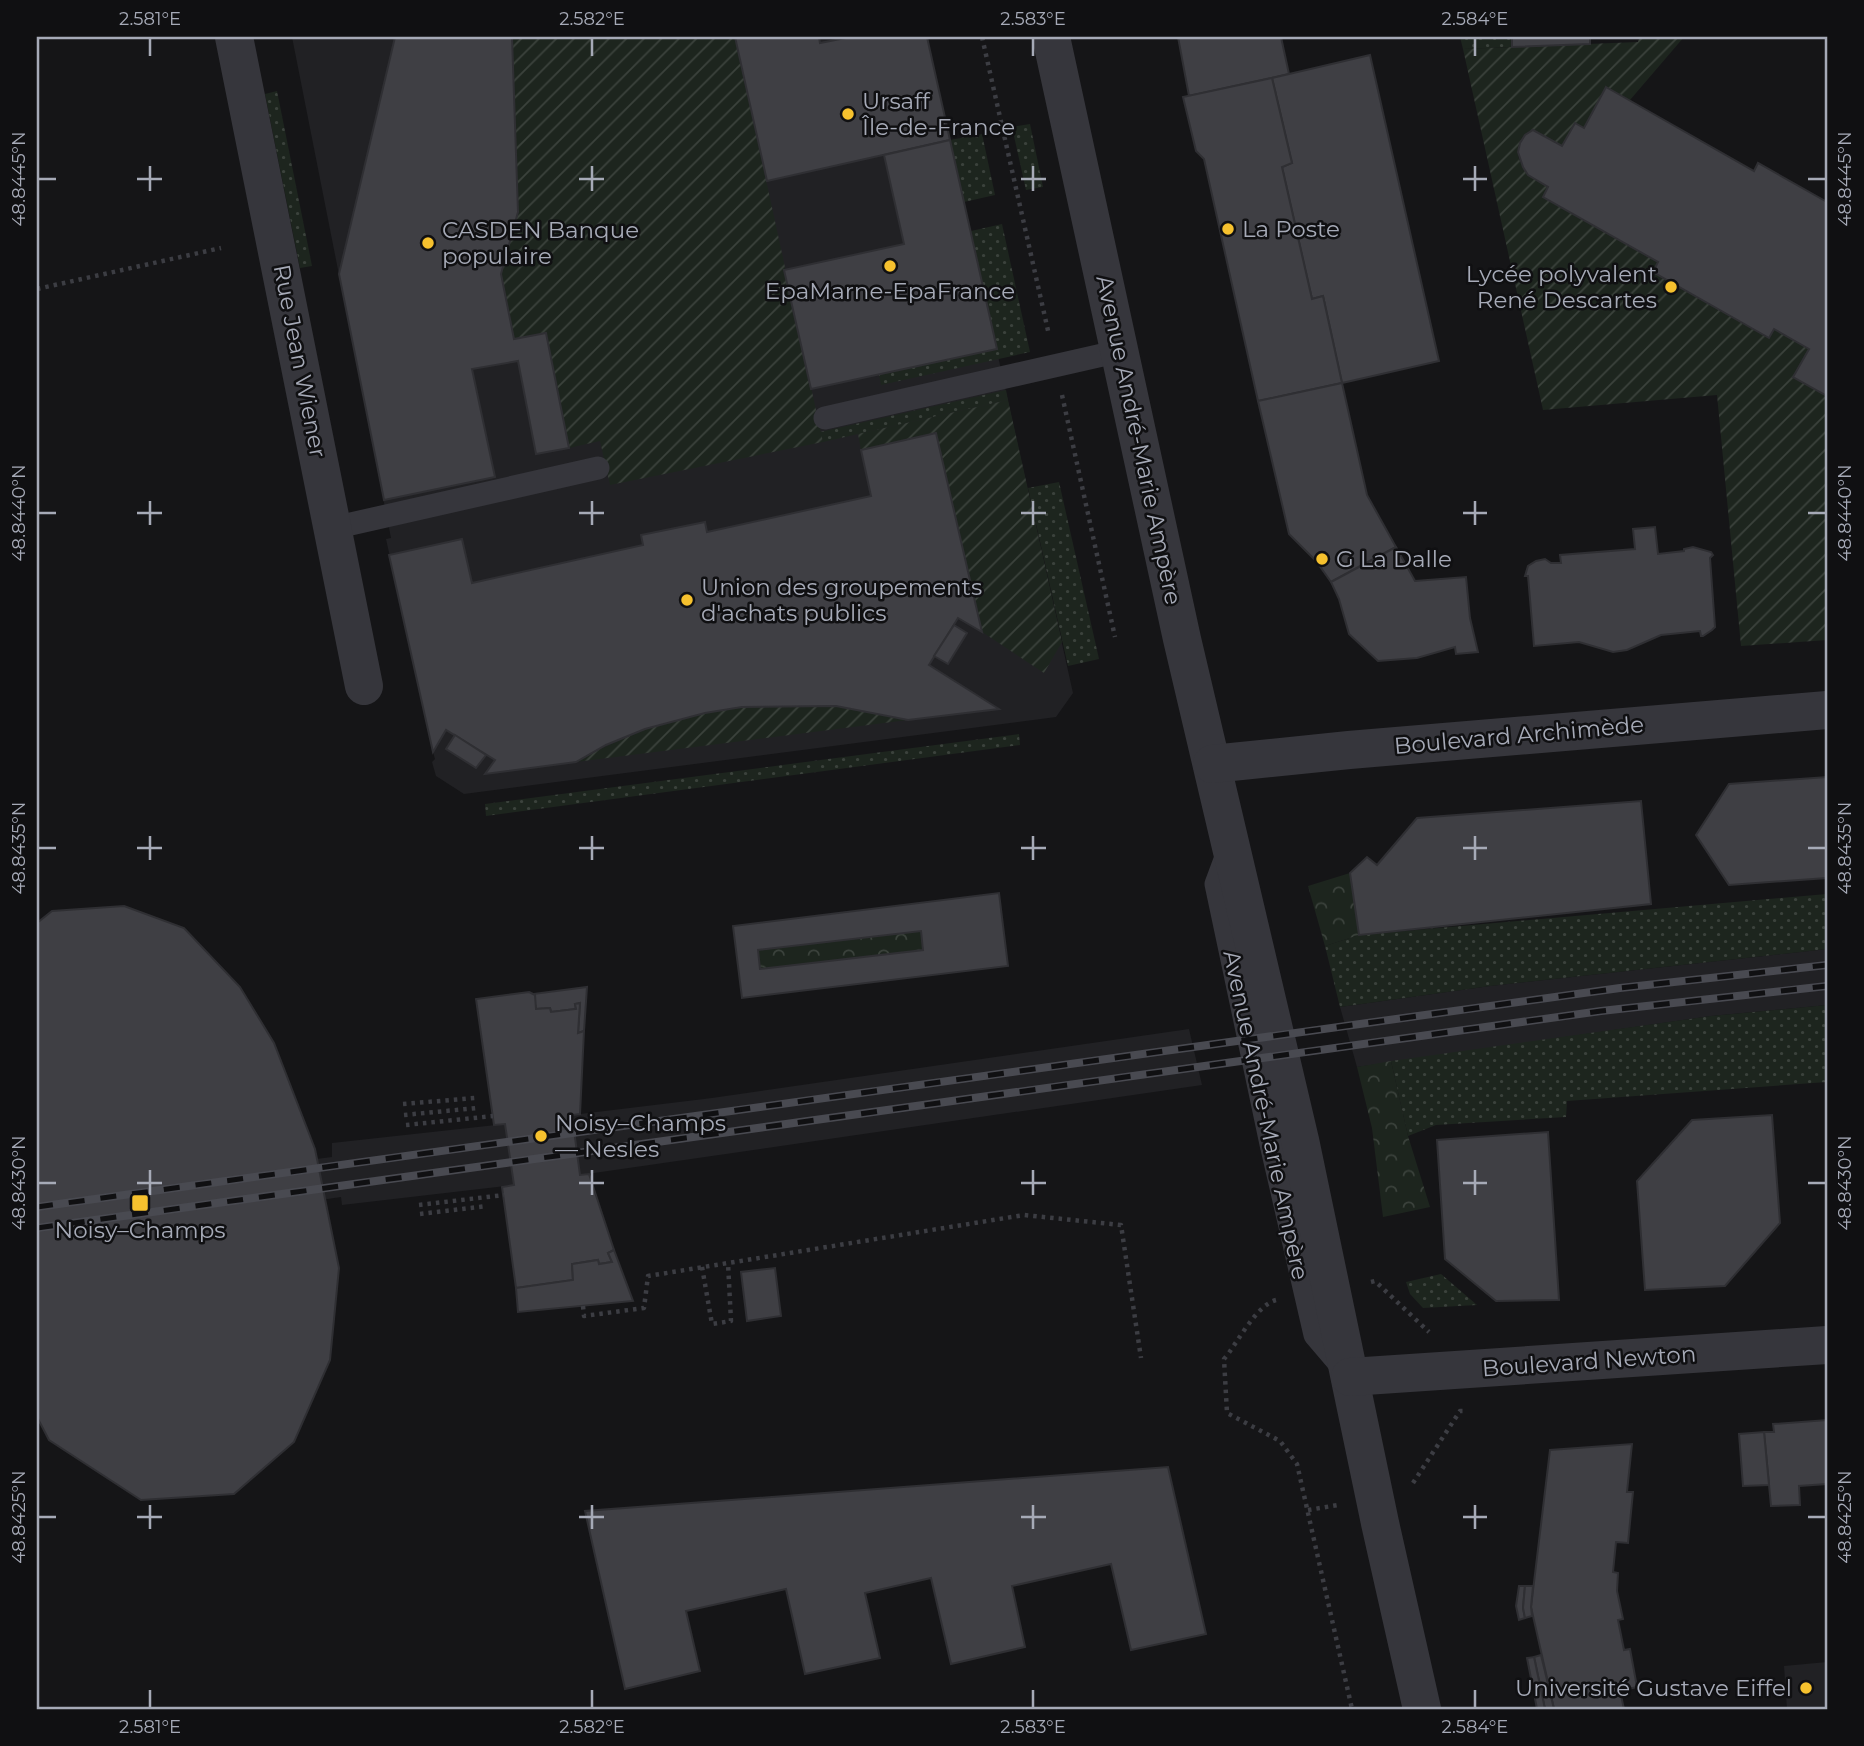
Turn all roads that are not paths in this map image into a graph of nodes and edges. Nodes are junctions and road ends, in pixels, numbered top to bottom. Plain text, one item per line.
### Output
1 (234, 37) edge
2 (1051, 37) edge
3 (1120, 351) junction
4 (825, 418) dead end
5 (598, 468) dead end
6 (333, 528) junction
7 (365, 686) dead end
8 (1827, 710) edge
9 (1212, 764) junction
10 (1827, 1345) edge
11 (1350, 1377) junction
12 (1422, 1709) edge

1 - 6 street, Rue Jean Wiener
2 - 3 street, Avenue André-Marie Ampère
3 - 4 lane
3 - 9 street, Avenue André-Marie Ampère
5 - 6 lane
6 - 7 street, Rue Jean Wiener
8 - 9 street, Boulevard Archimède
9 - 11 street, Avenue André-Marie Ampère
10 - 11 street, Boulevard Newton
11 - 12 street, Avenue André-Marie Ampère

